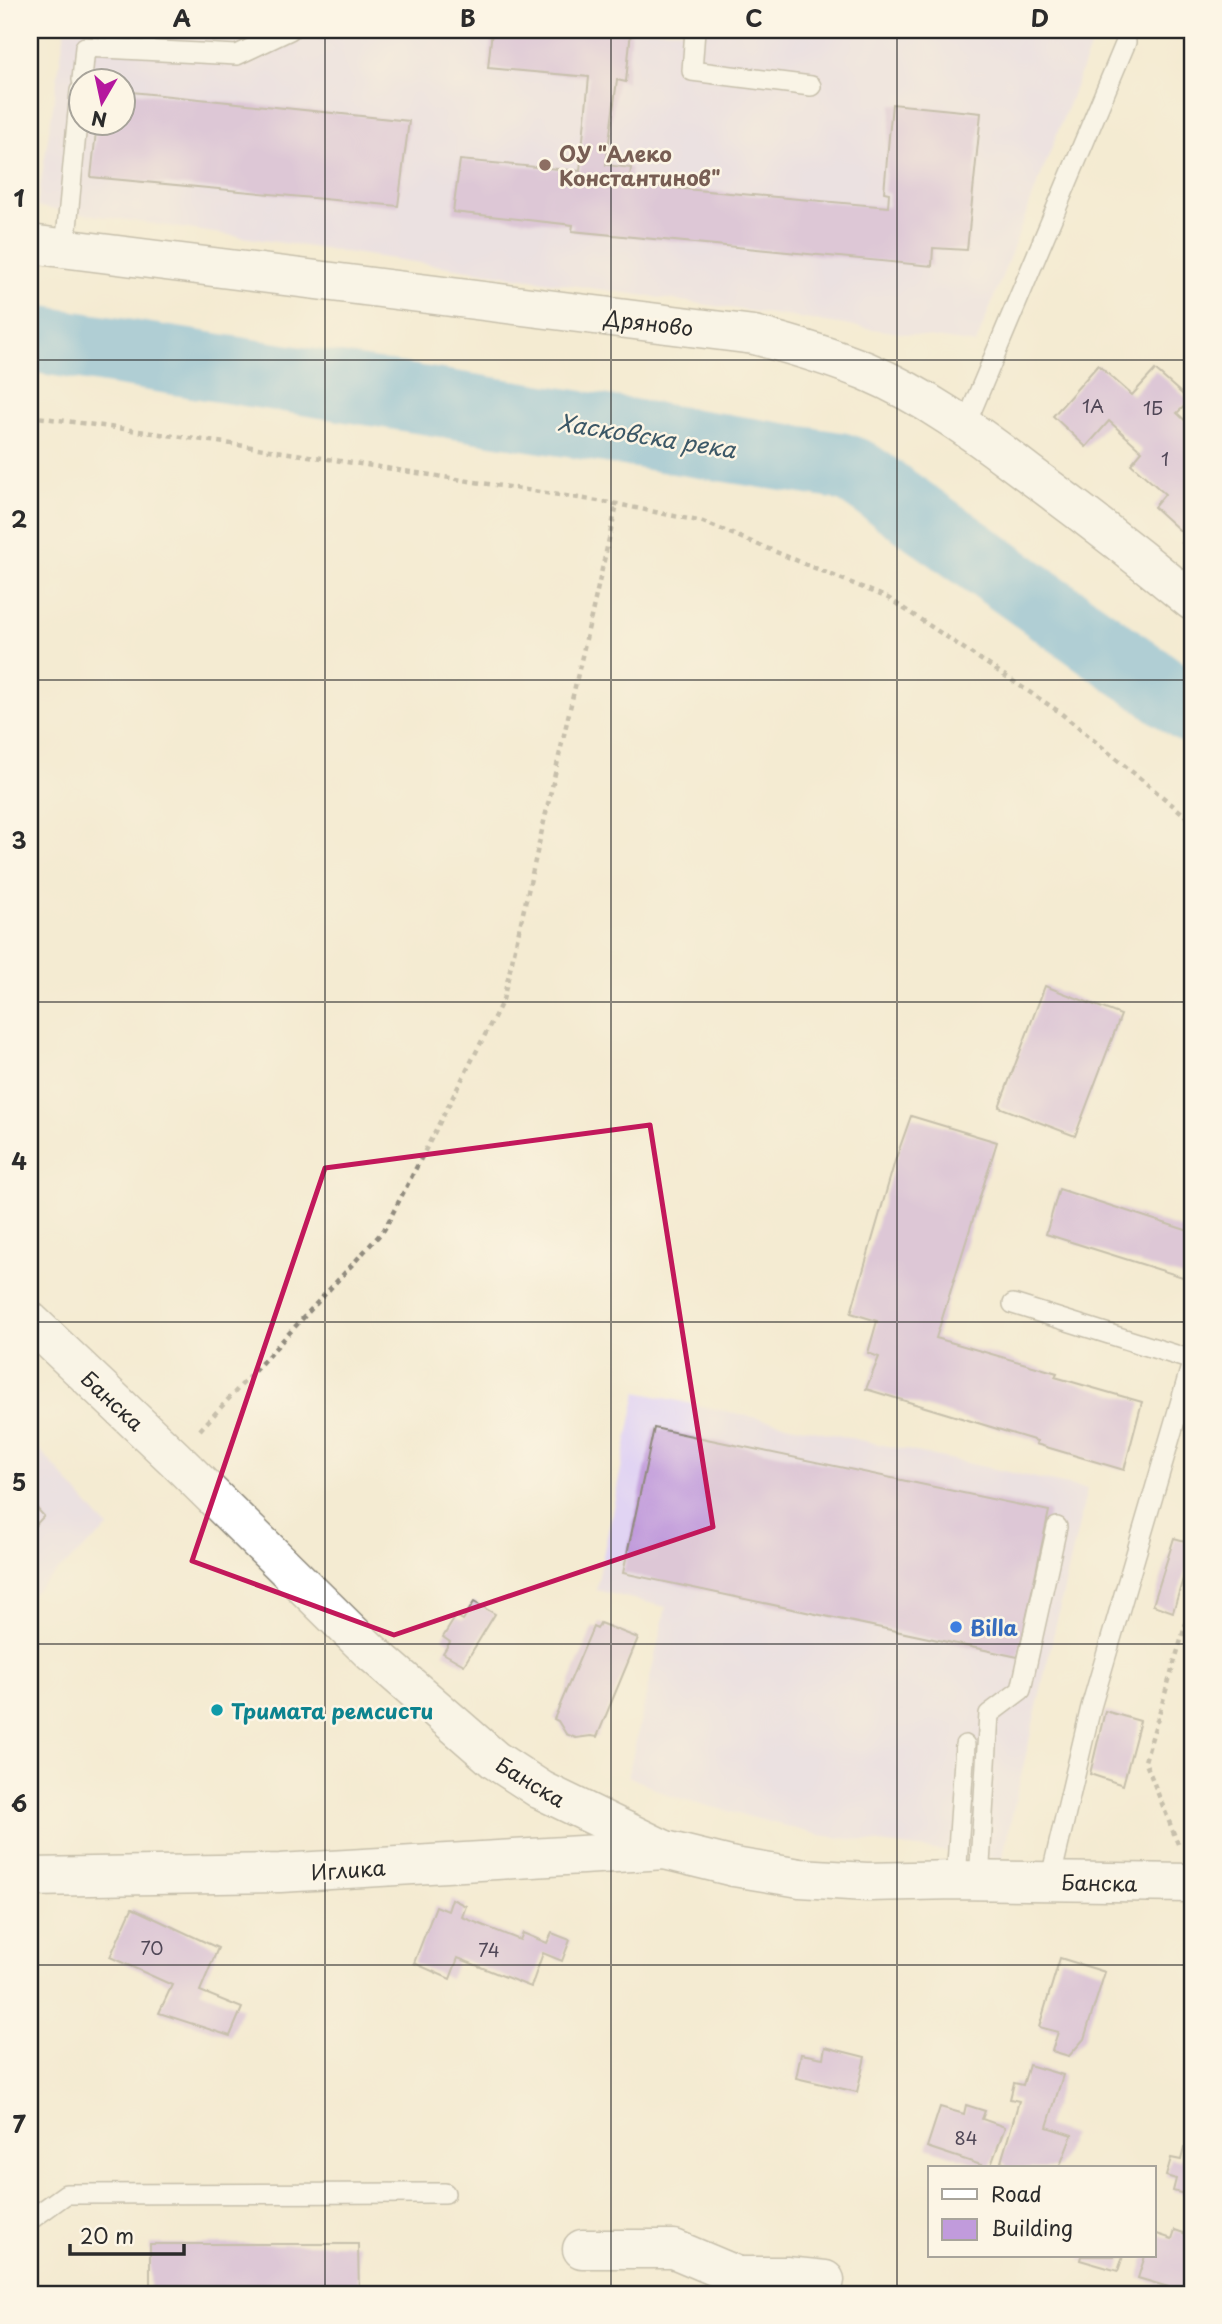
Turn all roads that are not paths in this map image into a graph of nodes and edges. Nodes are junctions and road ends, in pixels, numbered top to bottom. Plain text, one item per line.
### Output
1 (290, 30) edge
2 (695, 30) edge
3 (1126, 42) dead end
4 (83, 66) edge
5 (811, 86) dead end
6 (71, 136) edge
7 (48, 246) edge
8 (965, 426) junction
9 (1192, 601) edge
10 (1013, 1304) dead end
11 (30, 1321) edge
12 (1192, 1362) edge
13 (1057, 1527) dead end
14 (965, 1745) dead end
15 (665, 1850) junction
16 (30, 1877) edge
17 (967, 1881) junction
18 (1050, 1881) junction
19 (1192, 1883) edge
20 (444, 2193) dead end
21 (30, 2220) edge
22 (582, 2249) dead end
23 (825, 2280) dead end
24 (738, 2285) edge

1 - 4 lane
2 - 5 lane
3 - 8 lane
6 - 7 lane
7 - 8 street, Дряново
8 - 9 street, Дряново
10 - 12 lane
11 - 15 street, Банска
12 - 18 lane
13 - 17 lane
14 - 17 lane
15 - 16 street, Иглика
15 - 17 street, Банска
17 - 18 street, Банска
18 - 19 street, Банска
20 - 21 lane
22 - 24 street
23 - 24 street

